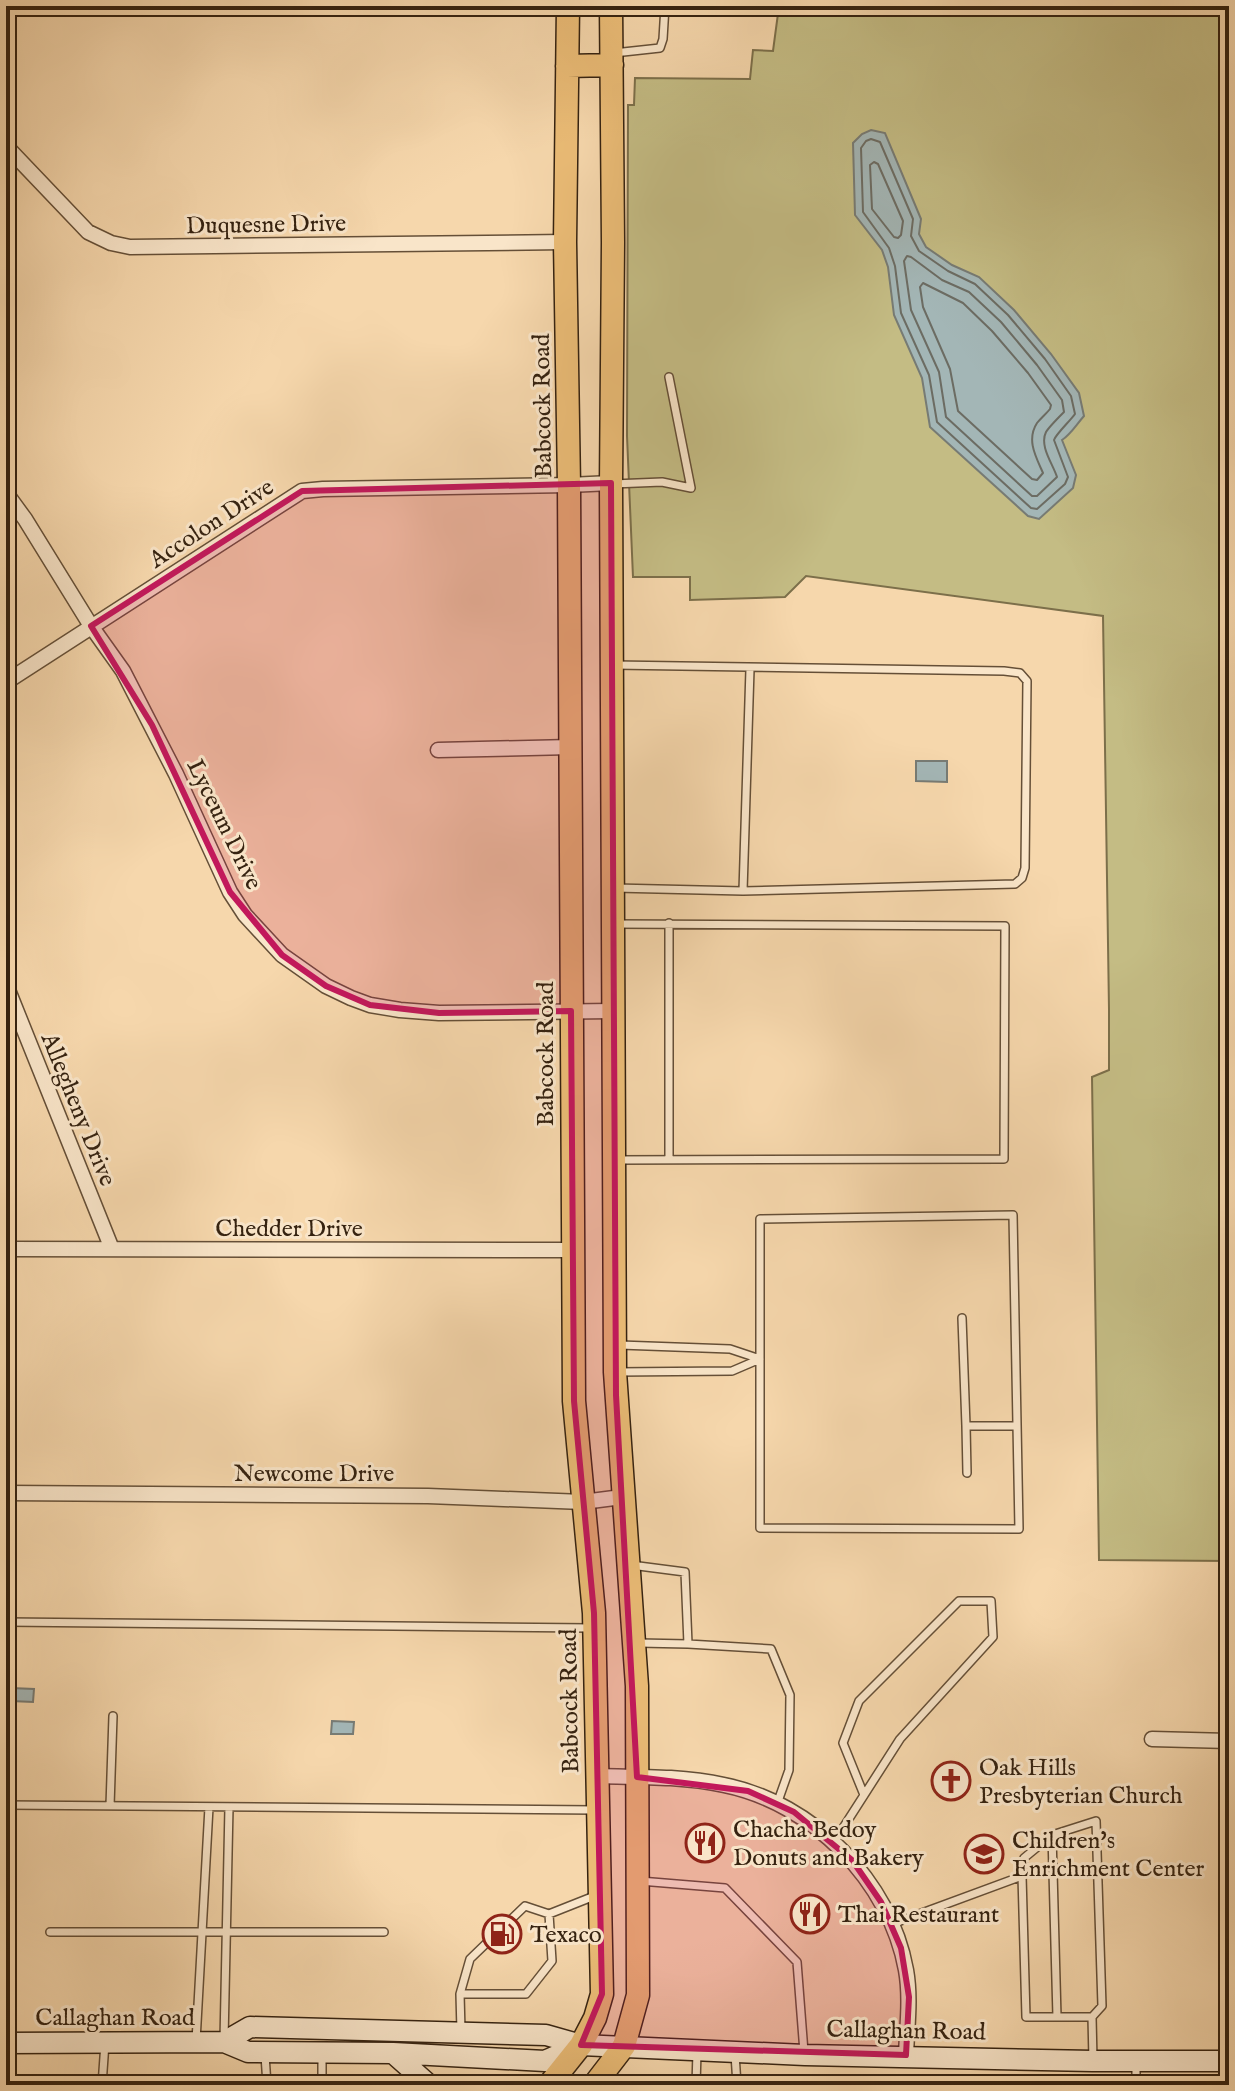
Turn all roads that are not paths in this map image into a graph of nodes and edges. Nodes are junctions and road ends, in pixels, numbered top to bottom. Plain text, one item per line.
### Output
1 (568, 6) edge
2 (611, 6) edge
3 (665, 6) edge
4 (612, 59) junction
5 (567, 66) junction
6 (6, 146) edge
7 (565, 242) junction
8 (669, 377) dead end
9 (611, 484) junction
10 (569, 485) junction
11 (6, 493) edge
12 (91, 626) junction
13 (612, 665) junction
14 (750, 669) junction
15 (6, 682) edge
16 (571, 747) junction
17 (438, 750) dead end
18 (613, 888) junction
19 (743, 891) junction
20 (669, 923) junction
21 (613, 924) junction
22 (6, 985) edge
23 (571, 1011) junction
24 (613, 1011) junction
25 (613, 1160) junction
26 (669, 1160) junction
27 (6, 1249) edge
28 (112, 1249) junction
29 (572, 1250) junction
30 (962, 1318) dead end
31 (615, 1345) junction
32 (760, 1359) junction
33 (615, 1372) junction
34 (966, 1426) junction
35 (1017, 1426) junction
36 (967, 1473) dead end
37 (6, 1493) edge
38 (622, 1497) junction
39 (583, 1502) junction
40 (629, 1564) junction
41 (6, 1622) edge
42 (594, 1628) junction
43 (634, 1643) junction
44 (688, 1644) junction
45 (113, 1716) dead end
46 (1152, 1739) dead end
47 (1229, 1741) edge
48 (596, 1776) junction
49 (637, 1777) junction
50 (864, 1795) junction
51 (777, 1804) junction
52 (6, 1805) edge
53 (110, 1806) junction
54 (209, 1807) junction
55 (229, 1807) junction
56 (597, 1810) junction
57 (1052, 1835) junction
58 (834, 1842) junction
59 (1022, 1876) junction
60 (637, 1881) junction
61 (599, 1894) junction
62 (549, 1914) junction
63 (892, 1924) junction
64 (202, 1931) junction
65 (50, 1932) dead end
66 (227, 1932) junction
67 (384, 1932) dead end
68 (460, 1994) junction
69 (1057, 2017) junction
70 (1092, 2017) junction
71 (461, 2032) junction
72 (224, 2042) junction
73 (6, 2043) edge
74 (105, 2043) junction
75 (196, 2043) junction
76 (581, 2045) junction
77 (624, 2046) junction
78 (697, 2050) junction
79 (735, 2051) junction
80 (265, 2053) junction
81 (322, 2053) junction
82 (393, 2053) junction
83 (805, 2055) junction
84 (906, 2055) junction
85 (1093, 2061) junction
86 (1136, 2061) junction
87 (1229, 2061) edge
88 (102, 2085) edge
89 (267, 2085) edge
90 (322, 2085) edge
91 (429, 2085) edge
92 (549, 2085) edge
93 (594, 2085) edge
94 (696, 2085) edge
95 (737, 2085) edge
96 (1136, 2085) edge

1 - 5 main road, Babcock Road
2 - 4 main road
3 - 4 lane
4 - 5 main road
4 - 9 main road
5 - 7 main road, Babcock Road
6 - 7 street, Duquesne Drive
7 - 10 main road, Babcock Road
8 - 9 lane
9 - 10 street, Accolon Drive
9 - 13 main road
10 - 12 street, Accolon Drive
10 - 16 main road, Babcock Road
11 - 12 street, Lyceum Drive
12 - 15 street, Accolon Drive
12 - 23 street, Lyceum Drive
13 - 14 lane
13 - 18 main road
14 - 19 lane
14 - 19 lane
16 - 17 street
16 - 23 main road, Babcock Road
18 - 19 lane
18 - 21 main road
20 - 21 lane
20 - 26 lane
20 - 26 lane
21 - 24 main road
22 - 28 street, Allegheny Drive
23 - 24 street, Lyceum Drive
23 - 29 main road, Babcock Road
24 - 25 main road
25 - 26 lane
25 - 31 main road
27 - 28 street, Chedder Drive
28 - 29 street, Chedder Drive
29 - 39 main road, Babcock Road
30 - 34 lane
31 - 32 lane
31 - 33 main road
32 - 33 lane
32 - 35 lane
32 - 35 lane
33 - 38 main road
34 - 35 lane
34 - 36 lane
37 - 39 street, Newcome Drive
38 - 39 street, Newcome Drive
38 - 40 main road
39 - 42 main road, Babcock Road
40 - 43 main road
40 - 44 lane
41 - 42 lane
42 - 48 main road, Babcock Road
43 - 44 lane
43 - 49 main road
44 - 51 lane
45 - 53 lane
46 - 47 street
48 - 49 street
48 - 56 main road, Babcock Road
49 - 51 street
49 - 60 main road
50 - 50 lane
50 - 58 lane
51 - 58 street
52 - 53 lane
53 - 54 lane
54 - 55 lane
54 - 64 lane
55 - 56 lane
55 - 66 lane
56 - 61 main road, Babcock Road
57 - 59 lane
57 - 69 lane
57 - 70 lane
58 - 63 street
59 - 63 lane
59 - 69 lane
60 - 77 main road
60 - 83 lane
61 - 62 lane
61 - 76 main road, Babcock Road
62 - 68 lane
62 - 68 lane
63 - 84 street
64 - 65 lane
64 - 66 lane
64 - 75 lane
66 - 67 lane
66 - 72 lane
68 - 71 lane
69 - 70 lane
70 - 85 lane
71 - 72 main road, Callaghan Road
71 - 76 main road, Callaghan Road
72 - 75 main road, Callaghan Road
72 - 80 main road, Callaghan Road
73 - 74 main road, Callaghan Road
74 - 75 main road, Callaghan Road
74 - 88 lane
76 - 77 main road, Callaghan Road
76 - 82 main road, Callaghan Road
76 - 92 main road, Babcock Road
77 - 78 main road, Callaghan Road
77 - 93 main road
78 - 79 main road, Callaghan Road
78 - 94 lane
79 - 83 main road, Callaghan Road
79 - 95 lane
80 - 81 main road, Callaghan Road
80 - 89 lane
81 - 82 main road, Callaghan Road
81 - 90 lane
82 - 91 main road
83 - 84 main road, Callaghan Road
84 - 85 main road, Callaghan Road
85 - 86 main road, Callaghan Road
86 - 87 main road, Callaghan Road
86 - 96 lane

